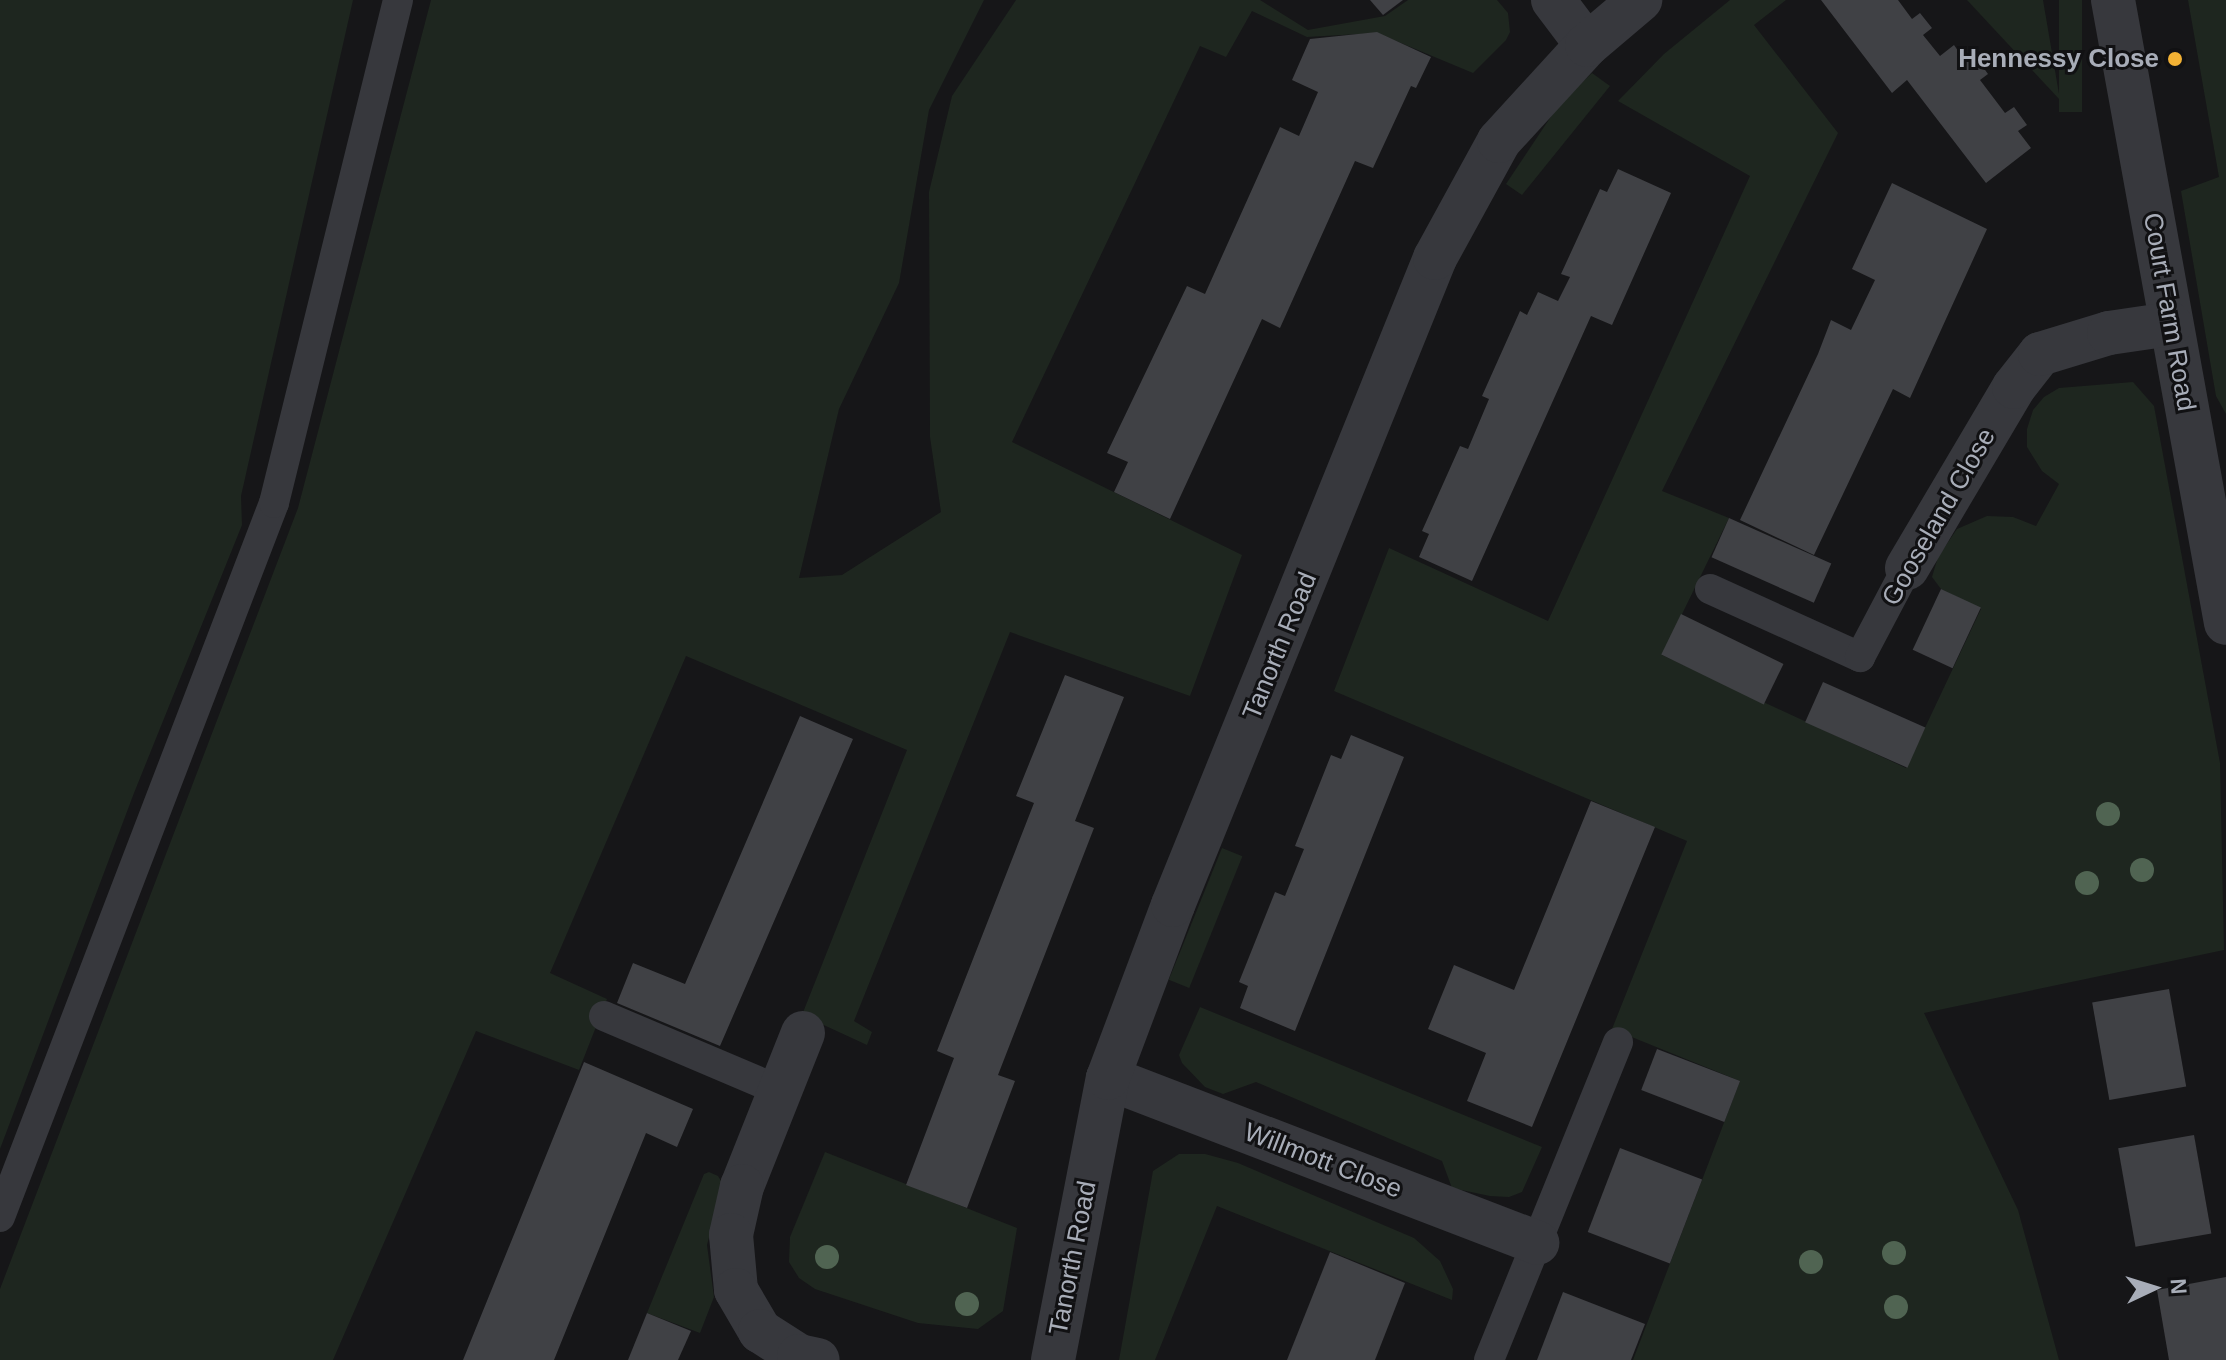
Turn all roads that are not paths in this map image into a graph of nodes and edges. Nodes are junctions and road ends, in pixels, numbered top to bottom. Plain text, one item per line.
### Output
1 (398, 0) edge
2 (1553, 0) edge
3 (1640, 0) edge
4 (2113, 0) edge
5 (1587, 45) junction
6 (2170, 324) junction
7 (2215, 494) edge
8 (1907, 568) joint
9 (1710, 589) dead end
10 (2226, 623) edge
11 (604, 1016) dead end
12 (803, 1033) dead end
13 (1618, 1042) dead end
14 (1108, 1078) junction
15 (781, 1091) junction
16 (0, 1217) edge
17 (1537, 1243) junction
18 (818, 1360) edge
19 (1053, 1360) edge
20 (1489, 1360) edge

1 - 16 lane
2 - 5 street
3 - 5 street, Tanorth Road
4 - 6 street, Court Farm Road
5 - 14 street, Tanorth Road
6 - 7 street, Court Farm Road
6 - 8 street, Gooseland Close
7 - 10 street, Court Farm Road
8 - 9 lane, Gooseland Close
11 - 15 lane
12 - 15 street
13 - 17 lane
14 - 17 street, Willmott Close
14 - 19 street, Tanorth Road
15 - 18 street
17 - 20 lane

